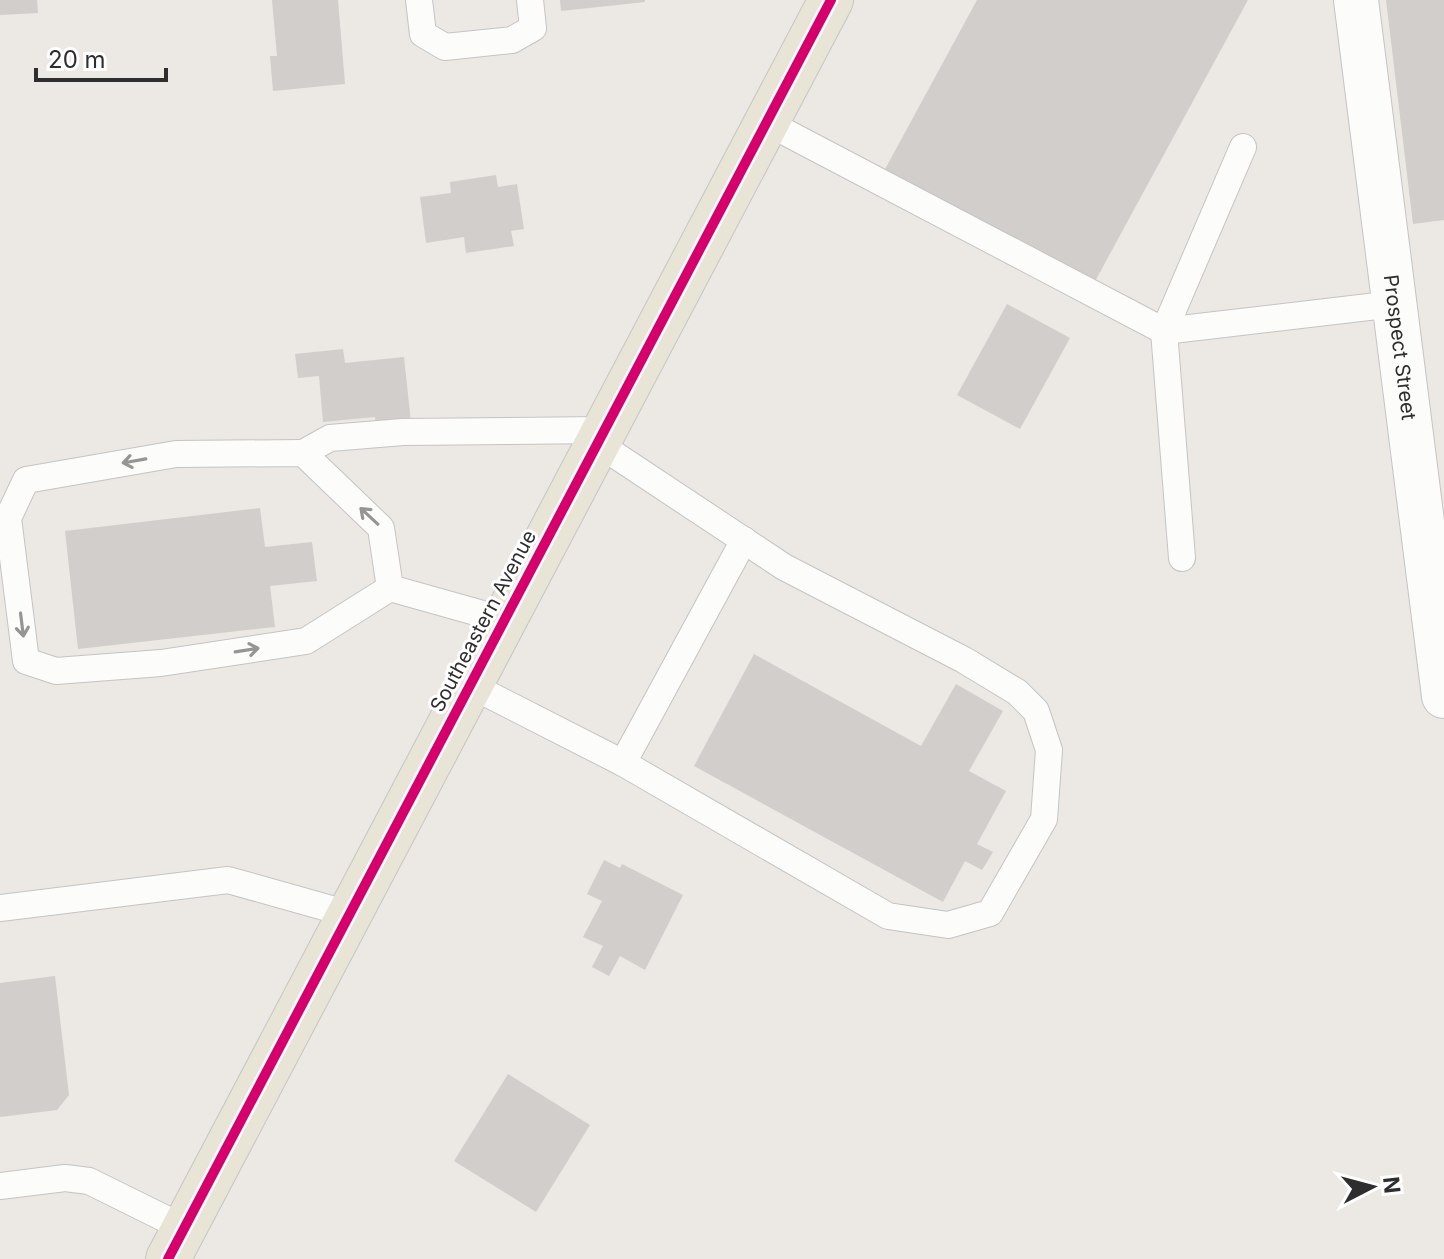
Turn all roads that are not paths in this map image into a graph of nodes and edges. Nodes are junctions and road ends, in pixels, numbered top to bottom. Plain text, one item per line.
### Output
1 (419, 0) edge
2 (530, 0) edge
3 (831, 0) edge
4 (1356, 0) edge
5 (766, 122) junction
6 (1243, 147) dead end
7 (1394, 304) junction
8 (1164, 331) junction
9 (601, 436) junction
10 (303, 453) junction
11 (744, 540) junction
12 (1182, 558) dead end
13 (390, 588) junction
14 (504, 620) junction
15 (470, 685) junction
16 (1444, 696) edge
17 (623, 763) junction
18 (0, 908) edge
19 (349, 914) junction
20 (0, 1186) edge
21 (176, 1244) edge

1 - 2 lane
3 - 5 main road, Southeastern Avenue
4 - 7 main road, Prospect Street
5 - 8 lane
5 - 9 main road, Southeastern Avenue
6 - 8 lane
7 - 8 lane
7 - 16 main road, Prospect Street
8 - 12 lane
9 - 10 lane
9 - 11 lane
9 - 14 main road, Southeastern Avenue
13 -> 10 lane
10 -> 13 lane
11 - 17 lane
11 - 17 lane
13 - 14 lane
14 - 15 main road, Southeastern Avenue
15 - 17 lane
15 - 19 main road, Southeastern Avenue
18 - 19 lane
19 - 21 main road, Southeastern Avenue
20 - 21 lane

